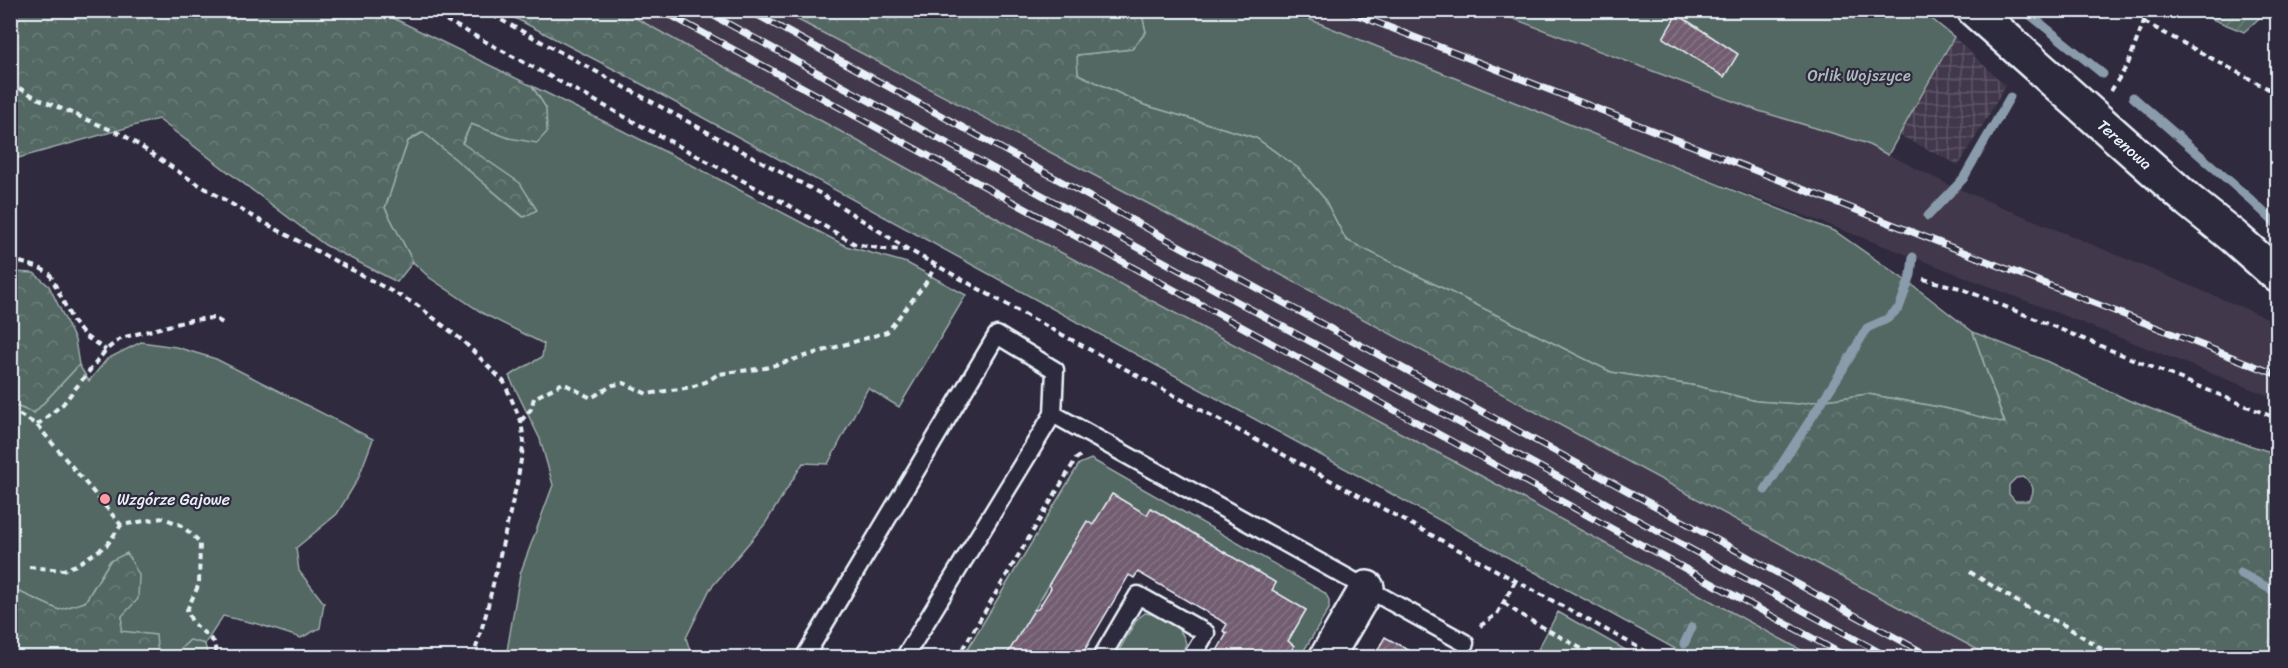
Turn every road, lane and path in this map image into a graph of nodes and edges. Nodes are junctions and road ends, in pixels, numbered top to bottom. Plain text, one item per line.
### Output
1 (427, 10) edge
2 (483, 10) edge
3 (1974, 10) edge
4 (2148, 10) edge
5 (2144, 22) junction
6 (10, 83) edge
7 (2110, 93) dead end
8 (2277, 94) edge
9 (909, 250) junction
10 (10, 259) edge
11 (936, 265) junction
12 (2277, 276) edge
13 (1923, 279) dead end
14 (226, 325) dead end
15 (106, 350) junction
16 (10, 409) edge
17 (1053, 414) junction
18 (2277, 419) edge
19 (520, 421) junction
20 (37, 425) junction
21 (1086, 452) dead end
22 (121, 525) junction
23 (30, 567) dead end
24 (1970, 572) dead end
25 (1516, 580) junction
26 (1367, 588) junction
27 (1503, 603) junction
28 (1465, 643) joint
29 (217, 657) edge
30 (473, 657) edge
31 (804, 657) edge
32 (904, 657) edge
33 (957, 657) edge
34 (1101, 657) edge
35 (1191, 657) edge
36 (1326, 657) edge
37 (1598, 657) edge
38 (1658, 657) edge
39 (2116, 657) edge

1 - 9 path
2 - 9 path
3 - 12 street, Terenowa
4 - 5 path
5 - 7 path
5 - 8 path
6 - 19 path
9 - 11 path
10 - 15 path
11 - 19 path
11 - 25 path
13 - 18 path
14 - 15 path
15 - 20 path
16 - 20 path
17 - 26 lane
17 - 31 lane
17 - 32 lane
19 - 30 path
20 - 22 path
21 - 33 path
22 - 23 path
22 - 29 path
24 - 39 path
25 - 27 path
25 - 38 path
26 - 28 lane
26 - 36 street
27 - 28 path
27 - 37 path
34 - 35 lane

